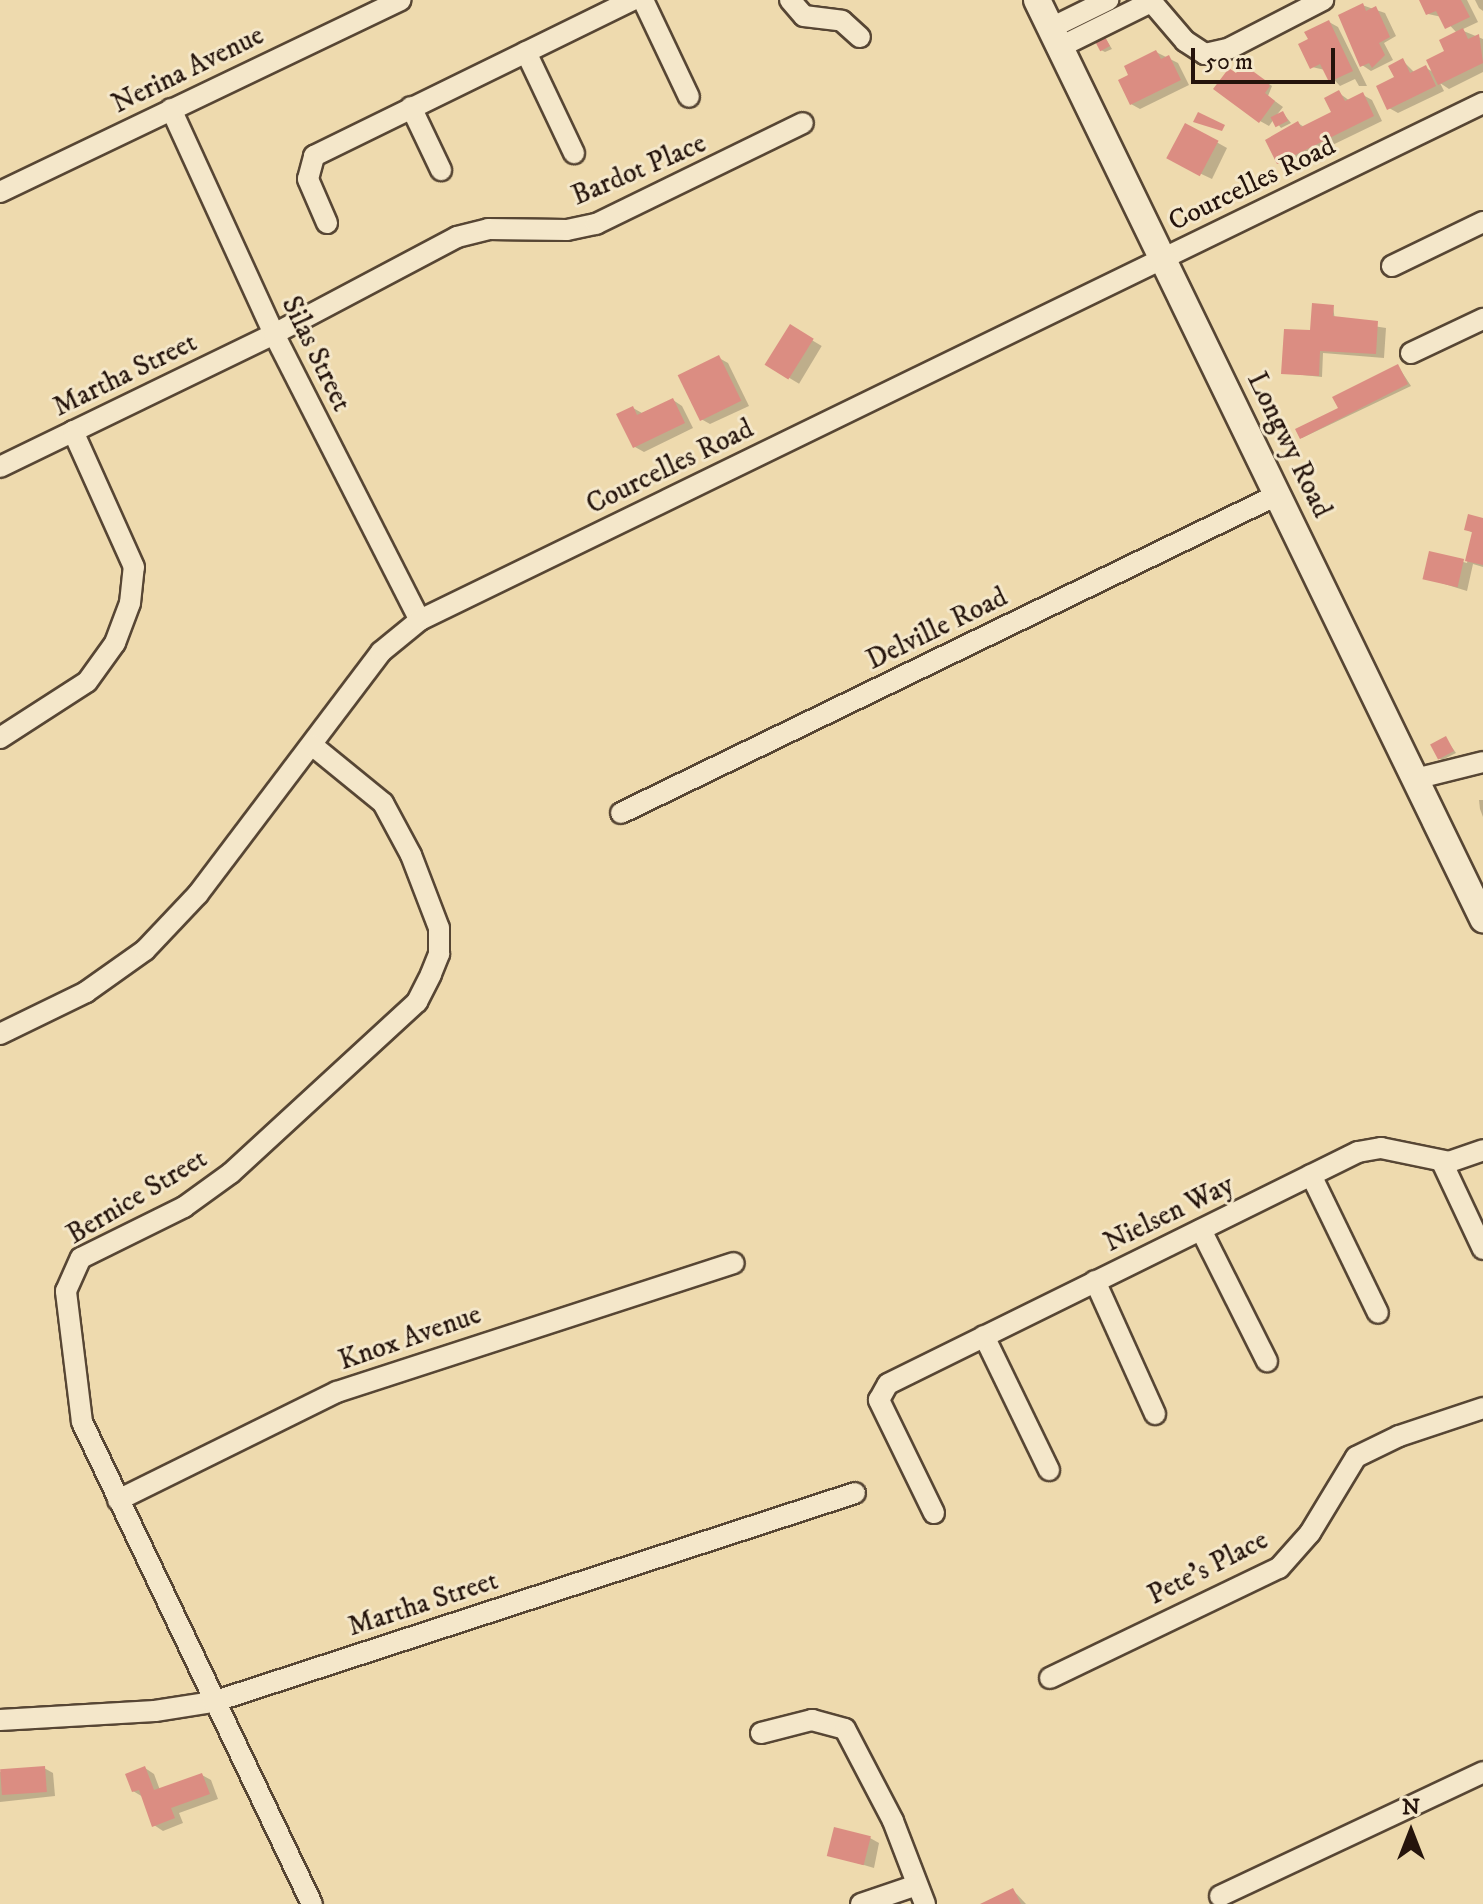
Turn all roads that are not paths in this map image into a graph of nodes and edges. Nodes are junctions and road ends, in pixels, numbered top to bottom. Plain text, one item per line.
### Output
1 (400, 0) edge
2 (632, 0) edge
3 (643, 0) edge
4 (790, 0) edge
5 (1037, 0) edge
6 (1108, 0) edge
7 (1323, 0) edge
8 (1151, 1) edge
9 (860, 37) dead end
10 (1055, 38) junction
11 (526, 52) junction
12 (689, 97) dead end
13 (1483, 103) edge
14 (411, 107) junction
15 (171, 109) junction
16 (803, 123) dead end
17 (574, 153) dead end
18 (441, 170) dead end
19 (0, 192) edge
20 (1483, 222) edge
21 (327, 223) dead end
22 (1164, 258) junction
23 (1392, 266) dead end
24 (1483, 319) edge
25 (274, 334) junction
26 (1411, 353) dead end
27 (73, 431) junction
28 (0, 467) edge
29 (1277, 495) junction
30 (420, 620) junction
31 (0, 738) edge
32 (312, 745) junction
33 (1483, 762) edge
34 (1415, 779) junction
35 (621, 813) dead end
36 (1483, 919) edge
37 (0, 1034) edge
38 (1483, 1150) edge
39 (1442, 1162) junction
40 (1311, 1175) junction
41 (1201, 1230) junction
42 (1483, 1249) edge
43 (734, 1263) dead end
44 (1095, 1281) junction
45 (1378, 1313) dead end
46 (984, 1336) junction
47 (1267, 1361) dead end
48 (1483, 1408) edge
49 (1155, 1414) dead end
50 (1049, 1470) dead end
51 (855, 1493) dead end
52 (118, 1500) junction
53 (934, 1513) dead end
54 (1050, 1678) dead end
55 (213, 1702) junction
56 (0, 1720) edge
57 (761, 1733) dead end
58 (1483, 1772) edge
59 (921, 1894) edge
60 (1220, 1896) dead end
61 (312, 1904) edge
62 (861, 1904) edge

1 - 15 street, Nerina Avenue
2 - 11 street
3 - 12 street
4 - 9 street
5 - 10 street, Longwy Road
6 - 10 street
7 - 8 street
8 - 10 street
10 - 22 street, Longwy Road
11 - 14 street
11 - 17 street
13 - 22 street, Courcelles Road
14 - 18 street
14 - 21 street
15 - 19 street, Nerina Avenue
15 - 25 street, Silas Street
16 - 25 street, Bardot Place
20 - 23 street
22 - 29 street, Longwy Road
22 - 30 street, Courcelles Road
24 - 26 street
25 - 27 street, Martha Street
25 - 30 street, Silas Street
27 - 28 street, Martha Street
27 - 31 street
29 - 34 street, Longwy Road
29 - 35 street, Delville Road
30 - 32 street, Courcelles Road
32 - 37 street, Courcelles Road
32 - 52 street, Bernice Street
33 - 34 street
34 - 36 street, Longwy Road
38 - 39 street, Nielsen Way
39 - 40 street, Nielsen Way
39 - 42 street
40 - 41 street, Nielsen Way
40 - 45 street
41 - 44 street, Nielsen Way
41 - 47 street
43 - 52 street, Knox Avenue
44 - 46 street, Nielsen Way
44 - 49 street
46 - 50 street
46 - 53 street, Nielsen Way
48 - 54 street, Pete's Place
51 - 55 street, Martha Street
52 - 55 street, Bernice Street
55 - 56 street, Martha Street
55 - 61 street, Bernice Street
57 - 59 street
58 - 60 street
59 - 62 street

